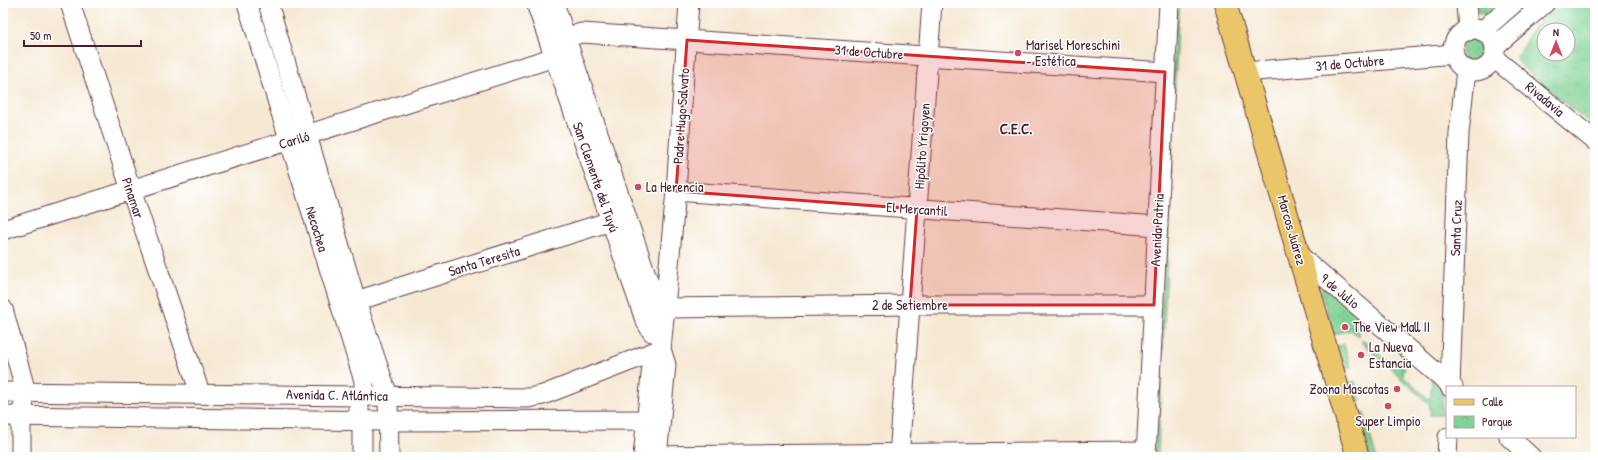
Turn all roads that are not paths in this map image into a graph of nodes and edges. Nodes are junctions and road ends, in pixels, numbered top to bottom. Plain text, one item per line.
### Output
1 (70, 3) edge
2 (247, 3) edge
3 (268, 3) edge
4 (536, 3) edge
5 (554, 3) edge
6 (689, 3) edge
7 (932, 3) edge
8 (1169, 3) edge
9 (1225, 3) edge
10 (1466, 3) edge
11 (1514, 3) edge
12 (1545, 3) edge
13 (1475, 31) junction
14 (569, 36) junction
15 (687, 40) junction
16 (1495, 52) junction
17 (1454, 54) junction
18 (928, 56) junction
19 (555, 57) junction
20 (1466, 70) junction
21 (1165, 72) junction
22 (1246, 72) junction
23 (308, 136) junction
24 (289, 141) junction
25 (1595, 141) edge
26 (131, 190) junction
27 (676, 191) junction
28 (917, 209) junction
29 (611, 221) junction
30 (1158, 226) junction
31 (3, 230) edge
32 (1300, 256) junction
33 (356, 301) junction
34 (910, 305) junction
35 (1154, 305) junction
36 (666, 308) junction
37 (3, 309) edge
38 (645, 320) junction
39 (662, 349) junction
40 (1451, 386) edge
41 (3, 392) edge
42 (26, 392) junction
43 (200, 393) junction
44 (364, 396) junction
45 (388, 396) junction
46 (12, 417) edge
47 (362, 420) junction
48 (653, 420) junction
49 (389, 421) junction
50 (1448, 438) edge
51 (1510, 438) edge
52 (1146, 454) edge
53 (900, 455) edge
54 (21, 457) edge
55 (362, 457) edge
56 (389, 457) edge
57 (650, 457) edge
58 (1358, 457) edge
59 (1447, 457) edge
60 (1531, 457) edge

1 - 26 street, Pinamar
2 - 24 street, Necochea
3 - 23 street, Necochea
4 - 19 street, San Clemente del Tuyú
5 - 14 street, San Clemente del Tuyú
6 - 15 street, Padre Hugo Salvato
7 - 18 street, Hipólito Yrigoyen
8 - 21 street, Avenida Patria
9 - 22 main road, Marcos Juárez
10 - 13 street
11 - 13 street
12 - 16 street
13 - 16 street
13 - 17 street
14 - 15 street, 31 de Octubre
14 - 19 street
14 - 36 street, San Clemente del Tuyú
15 - 18 street, 31 de Octubre
15 - 27 street, Padre Hugo Salvato
16 - 20 street
16 - 25 street, Rivadavia
17 - 20 street
17 - 22 street, 31 de Octubre
18 - 21 street, 31 de Octubre
18 - 28 street, Hipólito Yrigoyen
19 - 23 street, Cariló
19 - 29 street, San Clemente del Tuyú
20 - 40 street, Santa Cruz
21 - 30 street, Avenida Patria
22 - 32 main road, Marcos Juárez
23 - 24 street, Cariló
23 - 33 street, Necochea
24 - 26 street, Cariló
24 - 44 street, Necochea
26 - 31 street, Cariló
26 - 43 street, Pinamar
27 - 28 street, El Mercantil
27 - 36 street, Padre Hugo Salvato
28 - 30 street, El Mercantil
28 - 34 street, Hipólito Yrigoyen
29 - 33 street, Santa Teresita
29 - 38 street, San Clemente del Tuyú
30 - 35 street, Avenida Patria
32 - 40 street, 9 de Julio
32 - 58 main road, Marcos Juárez
33 - 45 street, Necochea
34 - 35 street, 2 de Setiembre
34 - 36 street, 2 de Setiembre
34 - 53 street, Hipólito Yrigoyen
35 - 52 street, Avenida Patria
36 - 38 street
36 - 39 street, Padre Hugo Salvato
37 - 42 street
38 - 39 street, San Clemente del Tuyú
39 - 45 street, Avenida C. Atlántica
39 - 48 street, Padre Hugo Salvato
41 - 42 street, Avenida C. Atlántica
42 - 43 street, Avenida C. Atlántica
42 - 46 street
43 - 44 street, Avenida C. Atlántica
44 - 45 street, Avenida C. Atlántica
44 - 47 street, Necochea
45 - 49 street, Necochea
46 - 47 street, Avenida C. Atlántica
46 - 54 street
47 - 49 street, Avenida C. Atlántica
47 - 55 street, Necochea
48 - 49 street, Avenida C. Atlántica
48 - 57 street, Padre Hugo Salvato
49 - 56 street, Necochea
50 - 59 street
51 - 60 street
52 - 53 street
53 - 57 street

